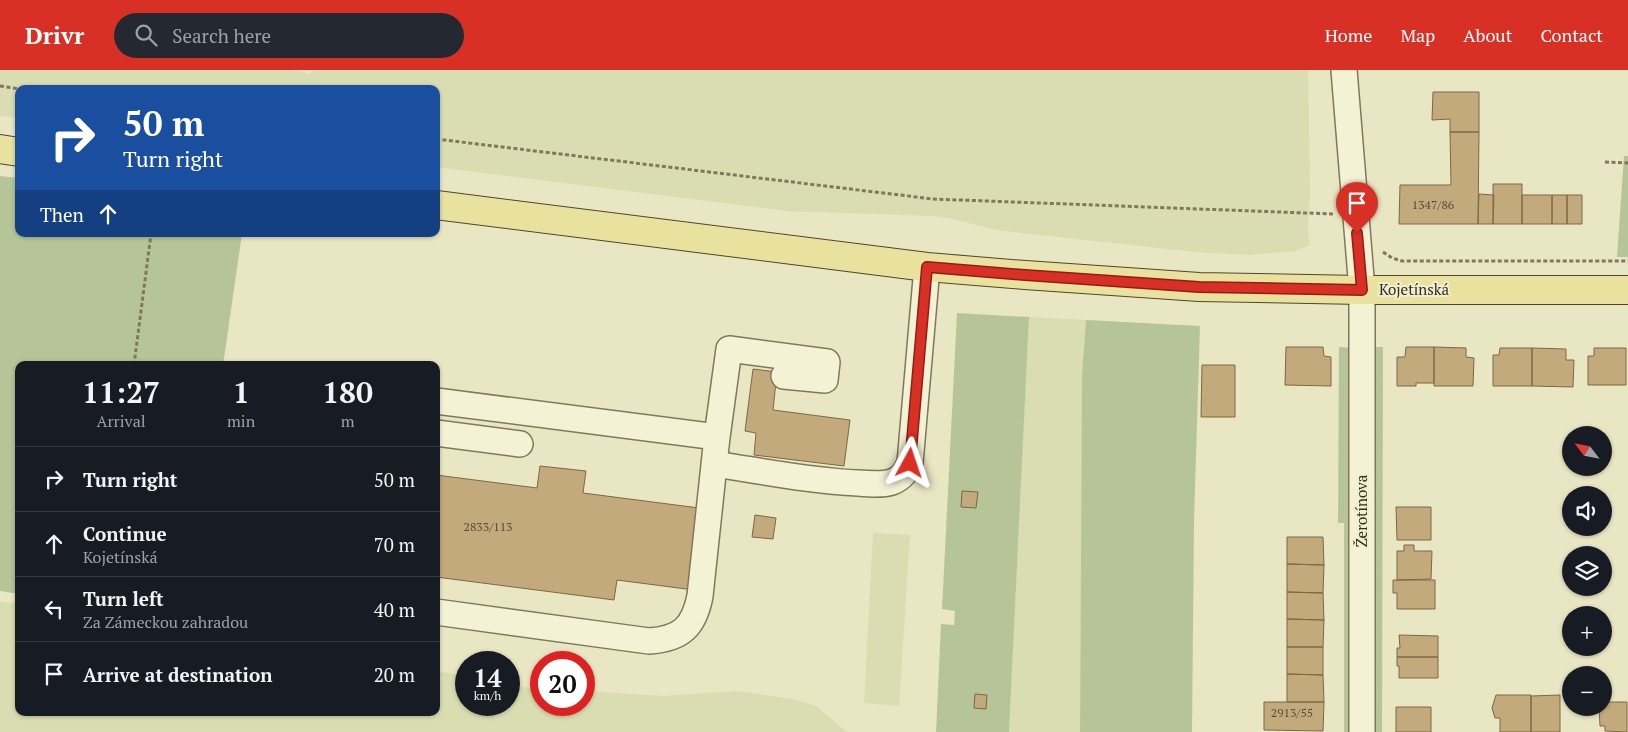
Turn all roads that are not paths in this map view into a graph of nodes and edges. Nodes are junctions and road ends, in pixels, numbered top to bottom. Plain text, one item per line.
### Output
1 (1344, 70) edge
2 (0, 149) edge
3 (15, 151) edge
4 (440, 205) edge
5 (927, 267) junction
6 (1362, 290) junction
7 (1628, 290) edge
8 (784, 376) dead end
9 (440, 402) edge
10 (440, 434) edge
11 (717, 437) junction
12 (520, 444) dead end
13 (714, 464) junction
14 (440, 613) edge
15 (1362, 732) edge

1 - 6 street, Žerotínova
2 - 3 main road
4 - 5 main road, Kojetínská
5 - 6 main road, Kojetínská
5 - 13 street
6 - 7 main road, Kojetínská
6 - 15 street, Žerotínova
8 - 11 street
9 - 11 street
10 - 12 street
11 - 13 street
13 - 14 street

